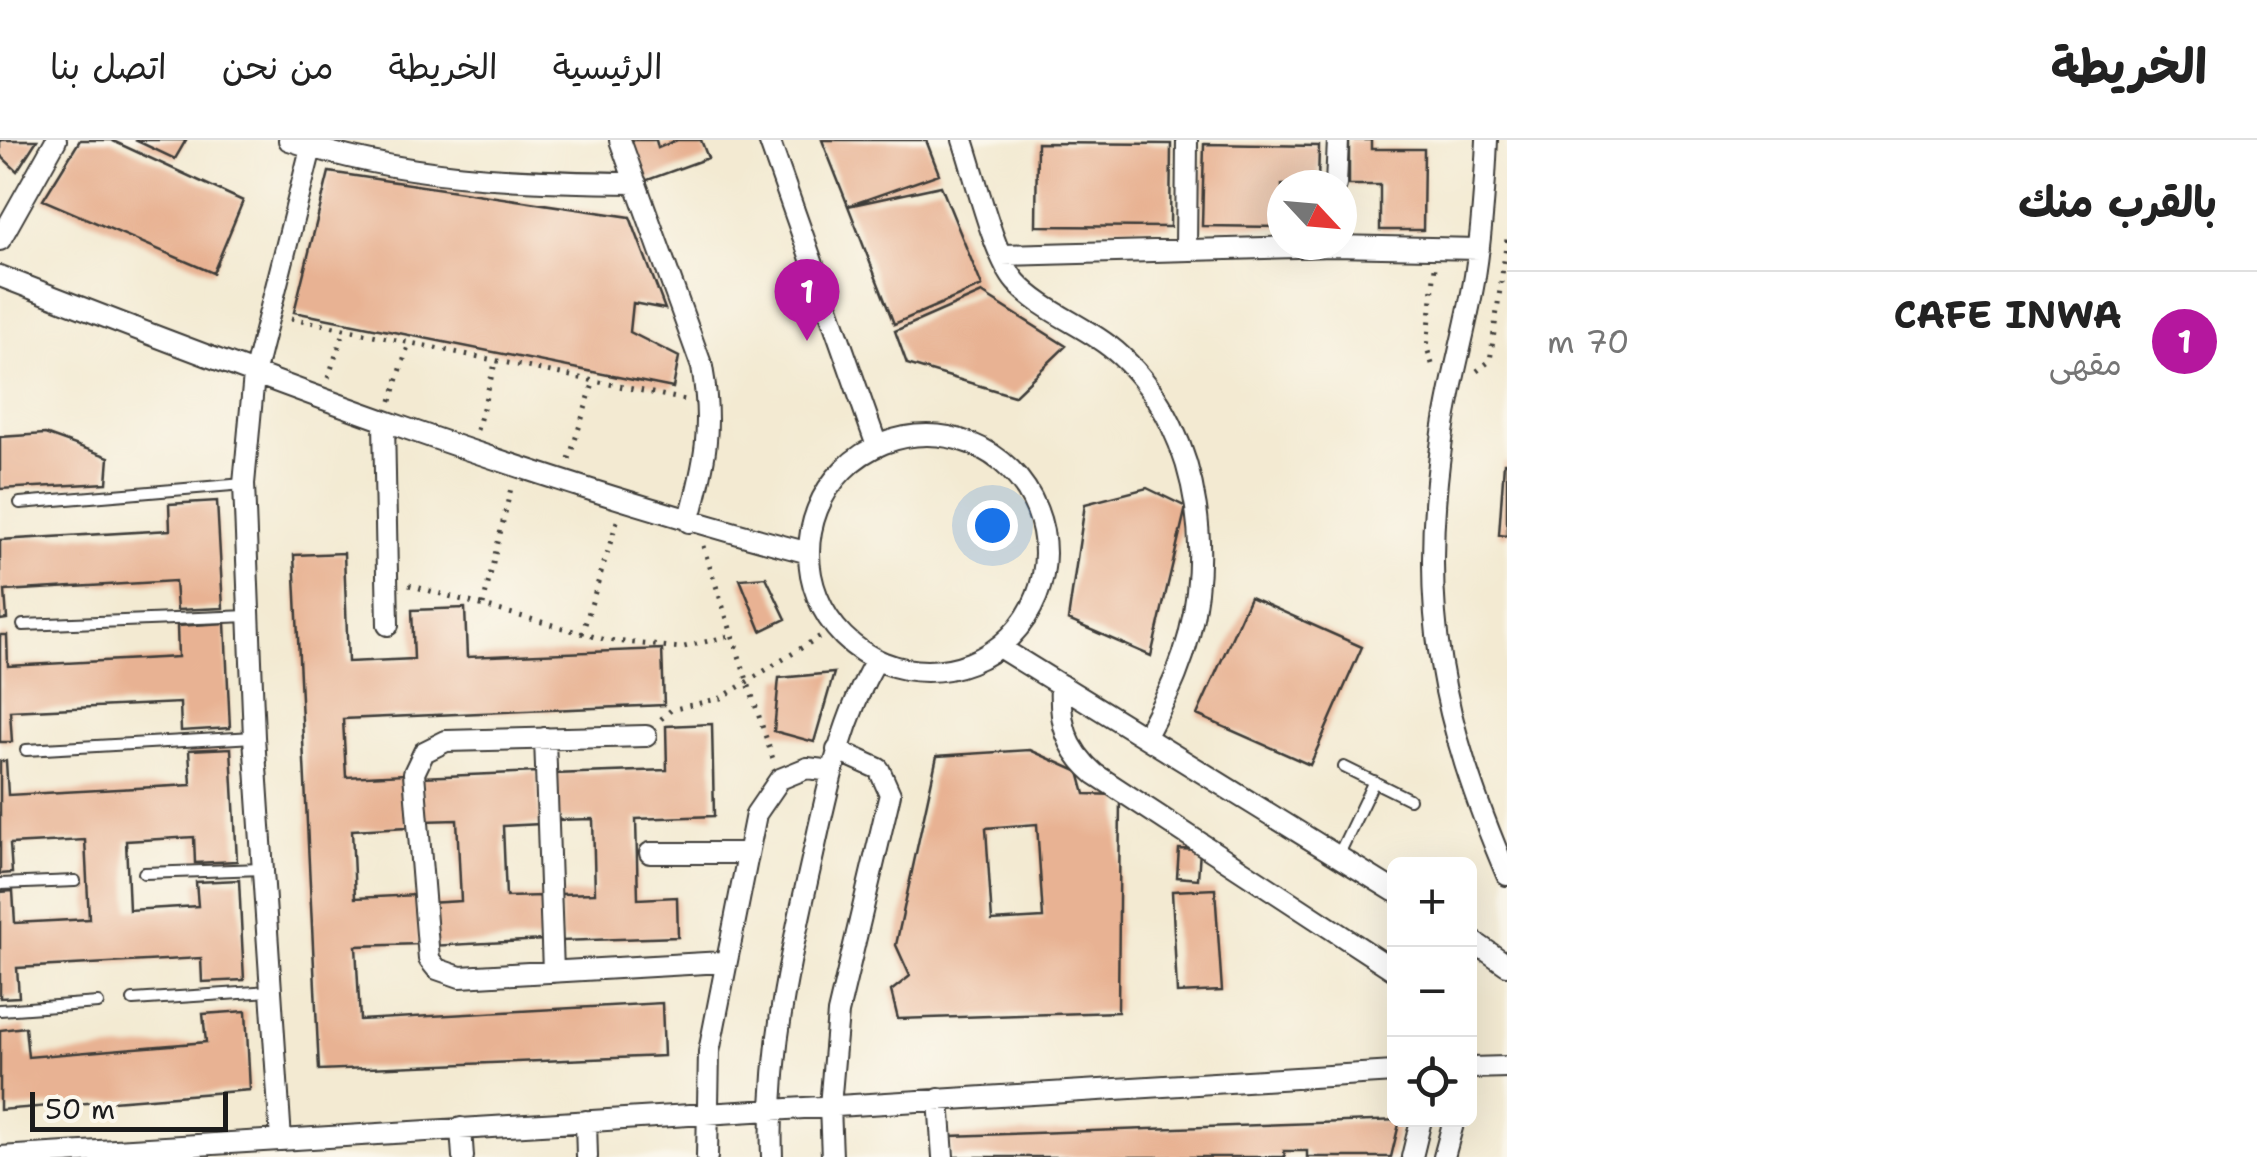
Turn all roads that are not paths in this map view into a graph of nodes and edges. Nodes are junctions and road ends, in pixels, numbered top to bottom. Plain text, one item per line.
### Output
1 (56, 140) edge
2 (289, 140) edge
3 (620, 140) edge
4 (769, 140) edge
5 (963, 140) edge
6 (1187, 140) edge
7 (1338, 140) edge
8 (1486, 140) edge
9 (312, 144) edge
10 (1337, 170) edge
11 (636, 183) junction
12 (3, 227) edge
13 (1357, 246) edge
14 (1267, 247) edge
15 (1479, 249) junction
16 (1186, 250) junction
17 (1002, 255) junction
18 (0, 276) edge
19 (254, 375) junction
20 (384, 423) junction
21 (878, 446) junction
22 (244, 484) junction
23 (20, 503) dead end
24 (693, 523) junction
25 (810, 553) junction
26 (249, 616) junction
27 (23, 625) dead end
28 (388, 625) dead end
29 (999, 647) junction
30 (876, 660) junction
31 (1061, 685) junction
32 (646, 736) road end
33 (1146, 736) junction
34 (254, 737) junction
35 (544, 738) junction
36 (26, 750) dead end
37 (837, 750) junction
38 (1344, 766) dead end
39 (832, 771) junction
40 (1374, 781) junction
41 (1409, 799) dead end
42 (650, 853) dead end
43 (747, 853) junction
44 (1338, 856) junction
45 (264, 868) junction
46 (144, 873) dead end
47 (1507, 875) edge
48 (75, 881) dead end
49 (0, 884) edge
50 (1387, 887) edge
51 (1477, 944) edge
52 (723, 962) junction
53 (1387, 965) edge
54 (1507, 965) edge
55 (552, 972) junction
56 (270, 991) junction
57 (133, 1000) dead end
58 (98, 1003) dead end
59 (0, 1010) edge
60 (1507, 1067) edge
61 (1477, 1068) edge
62 (1387, 1072) edge
63 (940, 1099) junction
64 (830, 1106) junction
65 (770, 1110) junction
66 (704, 1114) junction
67 (586, 1121) junction
68 (1420, 1127) edge
69 (1452, 1127) edge
70 (461, 1128) junction
71 (281, 1140) junction
72 (338, 1147) edge
73 (213, 1150) edge
74 (75, 1155) edge
75 (0, 1157) edge
76 (463, 1157) edge
77 (587, 1157) edge
78 (707, 1157) edge
79 (772, 1157) edge
80 (832, 1157) edge
81 (943, 1157) edge
82 (1412, 1157) edge
83 (1444, 1157) edge

1 - 12 street
2 - 9 street
3 - 11 street
4 - 21 street
5 - 17 street
6 - 16 street
7 - 10 street
8 - 15 street
9 - 11 street
9 - 19 street
11 - 24 street
13 - 15 street
14 - 16 street
15 - 47 street
16 - 17 street
17 - 33 street
18 - 19 street
19 - 20 street
19 - 22 street
20 - 24 street
20 - 28 street
21 - 25 street
21 - 29 street
22 - 23 lane
22 - 26 street
24 - 25 street
25 - 30 street
26 - 27 lane
26 - 34 street
29 - 30 street
29 - 31 street
30 - 37 street
31 - 33 street
31 - 53 street
32 - 35 street
33 - 44 street
34 - 36 lane
34 - 45 street
35 - 55 street
35 - 55 street
37 - 39 street
37 - 64 street
38 - 40 lane
39 - 43 street
39 - 65 street
40 - 41 lane
40 - 44 lane
42 - 43 street
43 - 52 street
44 - 50 street
45 - 46 lane
45 - 56 street
48 - 49 lane
51 - 54 street
52 - 55 street
52 - 66 street
56 - 57 lane
56 - 71 street
58 - 59 lane
60 - 61 street
62 - 63 street
63 - 64 street
63 - 81 street
64 - 65 street
64 - 80 street
65 - 66 street
65 - 79 street
66 - 67 street
66 - 78 street
67 - 70 street
67 - 77 street
68 - 82 street
69 - 83 street
70 - 72 street
70 - 76 street
71 - 72 street
71 - 73 street
73 - 74 street
74 - 75 street

